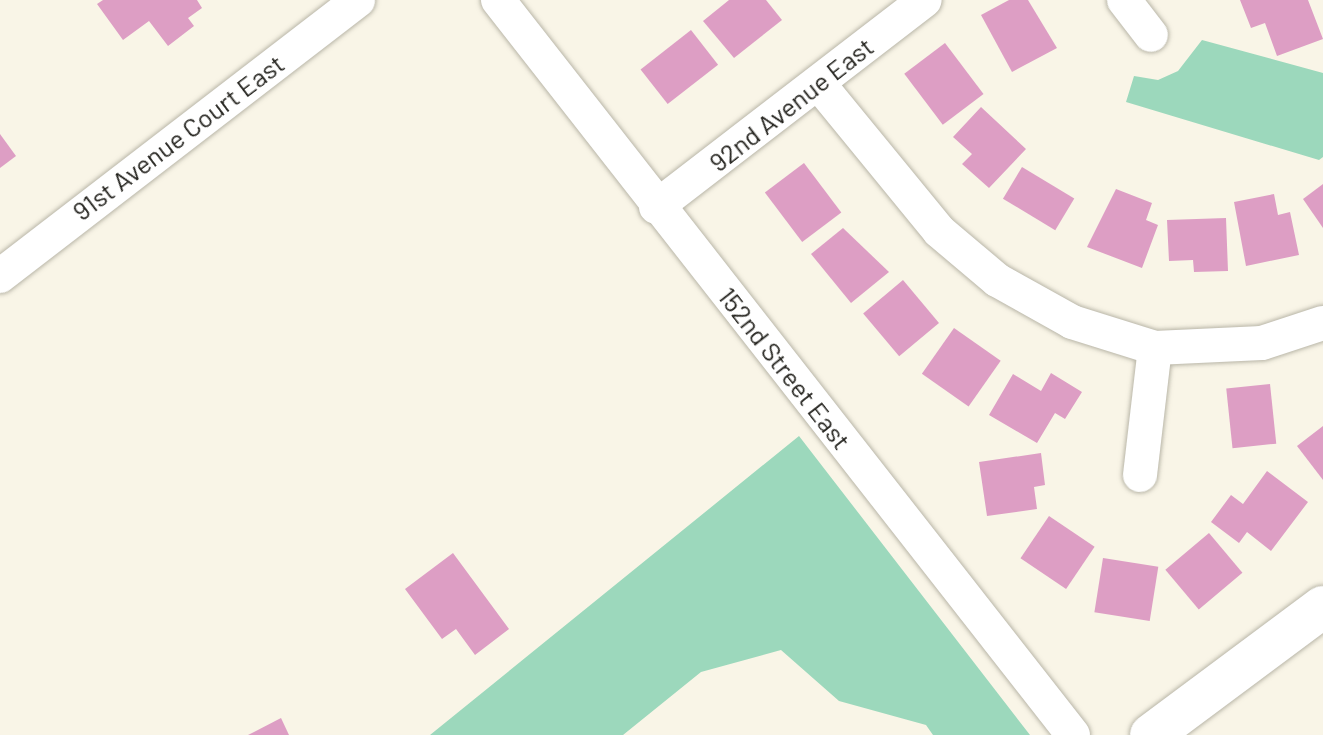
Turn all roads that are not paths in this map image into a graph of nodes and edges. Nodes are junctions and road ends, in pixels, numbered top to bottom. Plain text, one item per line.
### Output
1 (358, 0) edge
2 (498, 0) edge
3 (925, 0) edge
4 (1124, 0) edge
5 (1151, 35) dead end
6 (818, 83) junction
7 (656, 207) junction
8 (0, 276) edge
9 (1323, 323) edge
10 (1155, 348) junction
11 (1140, 475) dead end
12 (1323, 607) edge
13 (1073, 735) edge
14 (1151, 735) edge

1 - 8 street, 91st Avenue Court East
2 - 7 street, 152nd Street East
3 - 6 street, 92nd Avenue East
4 - 5 street
6 - 7 street, 92nd Avenue East
6 - 10 street
7 - 13 street, 152nd Street East
9 - 10 street
10 - 11 street
12 - 14 main road

